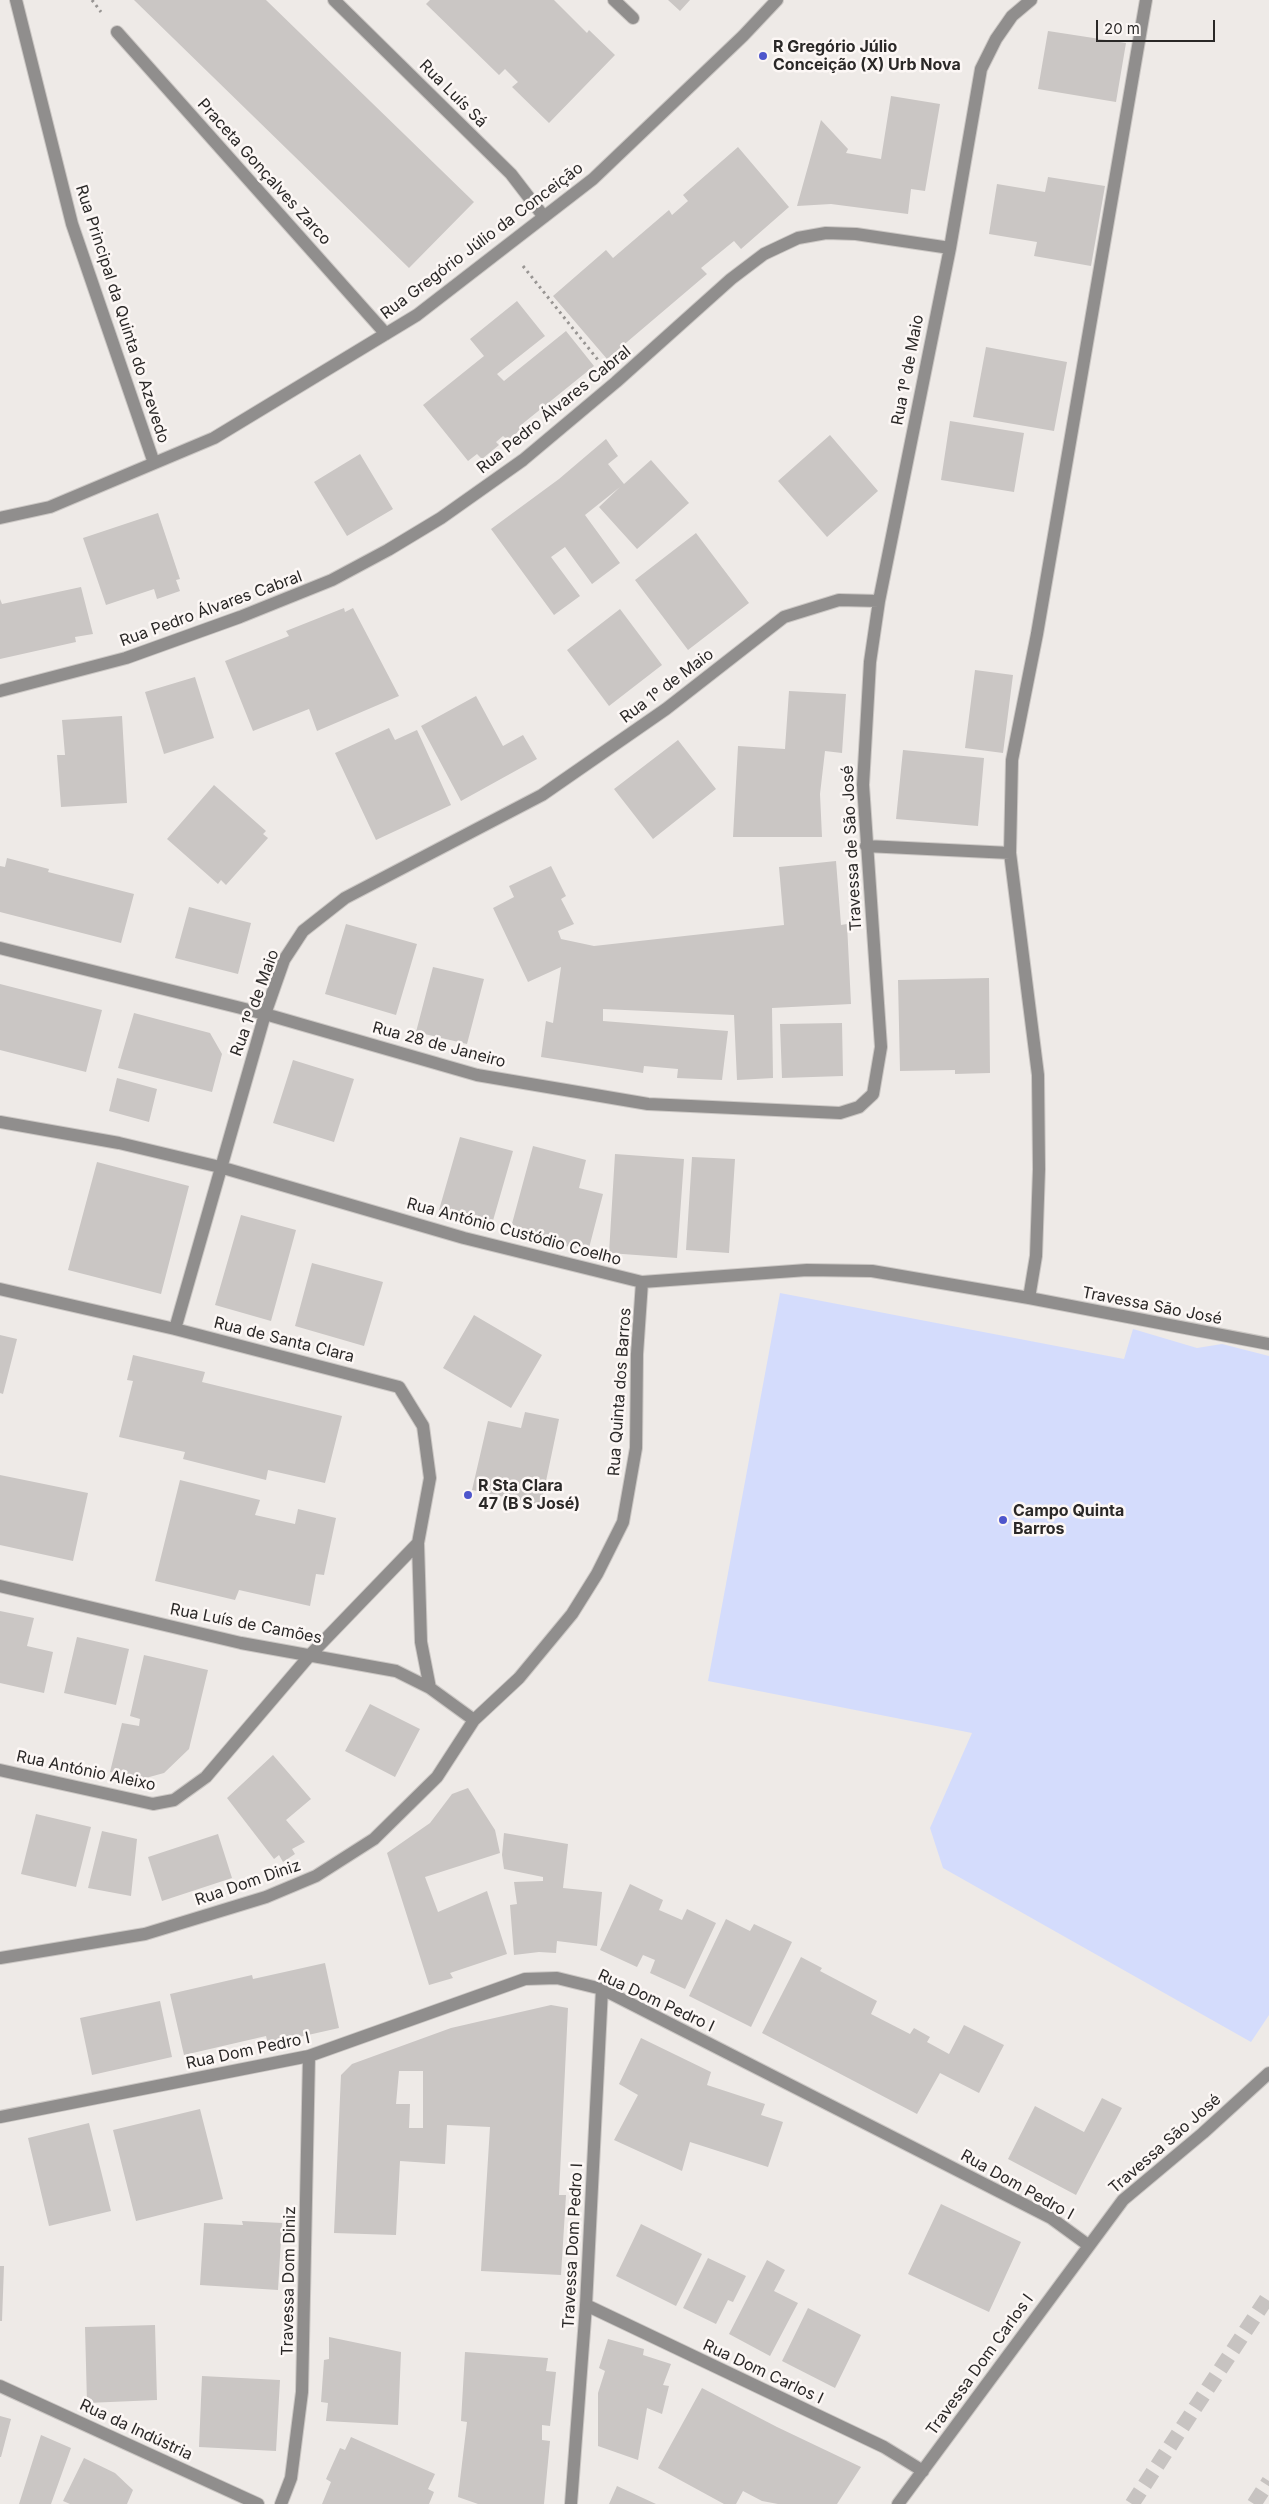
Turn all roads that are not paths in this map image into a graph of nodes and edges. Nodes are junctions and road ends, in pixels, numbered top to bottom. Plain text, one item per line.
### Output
1 (16, 0) edge
2 (334, 0) edge
3 (614, 0) edge
4 (777, 0) edge
5 (1031, 0) edge
6 (1146, 0) edge
7 (633, 18) dead end
8 (117, 32) dead end
9 (544, 217) junction
10 (950, 248) junction
11 (386, 334) junction
12 (154, 463) junction
13 (0, 518) edge
14 (879, 601) junction
15 (0, 690) edge
16 (866, 846) junction
17 (1010, 852) junction
18 (0, 948) edge
19 (265, 1014) junction
20 (874, 1094) joint
21 (0, 1122) edge
22 (220, 1167) junction
23 (642, 1282) junction
24 (0, 1289) edge
25 (1029, 1298) junction
26 (175, 1330) junction
27 (1269, 1344) edge
28 (418, 1543) junction
29 (0, 1586) edge
30 (311, 1654) junction
31 (430, 1688) junction
32 (474, 1720) junction
33 (0, 1770) edge
34 (0, 1958) edge
35 (602, 1989) junction
36 (309, 2056) junction
37 (1269, 2073) edge
38 (0, 2117) edge
39 (1088, 2245) junction
40 (586, 2305) junction
41 (0, 2386) edge
42 (924, 2471) junction
43 (258, 2504) edge
44 (281, 2504) edge
45 (571, 2504) edge
46 (898, 2504) edge

1 - 12 street, Rua Principal da Quinta do Azevedo
2 - 9 street, Rua Luís Sá
3 - 7 street
4 - 9 street, Rua Gregório Júlio da Conceição
5 - 10 street, Rua 1º de Maio
6 - 17 street
8 - 11 street, Praceta Gonçalves Zarco
9 - 11 street, Rua Gregório Júlio da Conceição
10 - 14 street, Rua 1º de Maio
10 - 15 street, Rua Pedro Álvares Cabral
11 - 12 street, Rua Gregório Júlio da Conceição
12 - 13 street, Rua Gregório Júlio da Conceição
14 - 16 street, Travessa de São José
14 - 19 street, Rua 1º de Maio
16 - 17 street
16 - 20 street, Travessa de São José
17 - 25 street
18 - 19 street, Rua 28 de Janeiro
19 - 20 street, Rua 28 de Janeiro
19 - 22 street, Rua 1º de Maio
21 - 22 street, Rua António Custódio Coelho
22 - 23 street, Rua António Custódio Coelho
22 - 26 street, Rua 1º de Maio
23 - 25 street, Rua António Custódio Coelho
23 - 32 street, Rua Quinta dos Barros
24 - 26 street, Rua de Santa Clara
25 - 27 street, Travessa São José
26 - 28 street, Rua de Santa Clara
28 - 30 street
28 - 31 street, Rua de Santa Clara
29 - 30 street, Rua Luís de Camões
30 - 31 street, Rua Luís de Camões
30 - 33 street, Rua António Aleixo
31 - 32 street, Rua Luís de Camões
32 - 34 street, Rua Dom Diniz
35 - 36 street, Rua Dom Pedro I
35 - 39 street, Rua Dom Pedro I
35 - 40 street, Travessa Dom Pedro I
36 - 38 street, Rua Dom Pedro I
36 - 44 street, Travessa Dom Diniz
37 - 39 street, Travessa São José
39 - 42 street, Travessa Dom Carlos I
40 - 42 street, Rua Dom Carlos I
40 - 45 street, Travessa Dom Pedro I
41 - 43 street, Rua da Indústria
42 - 46 street, Travessa Dom Carlos I

